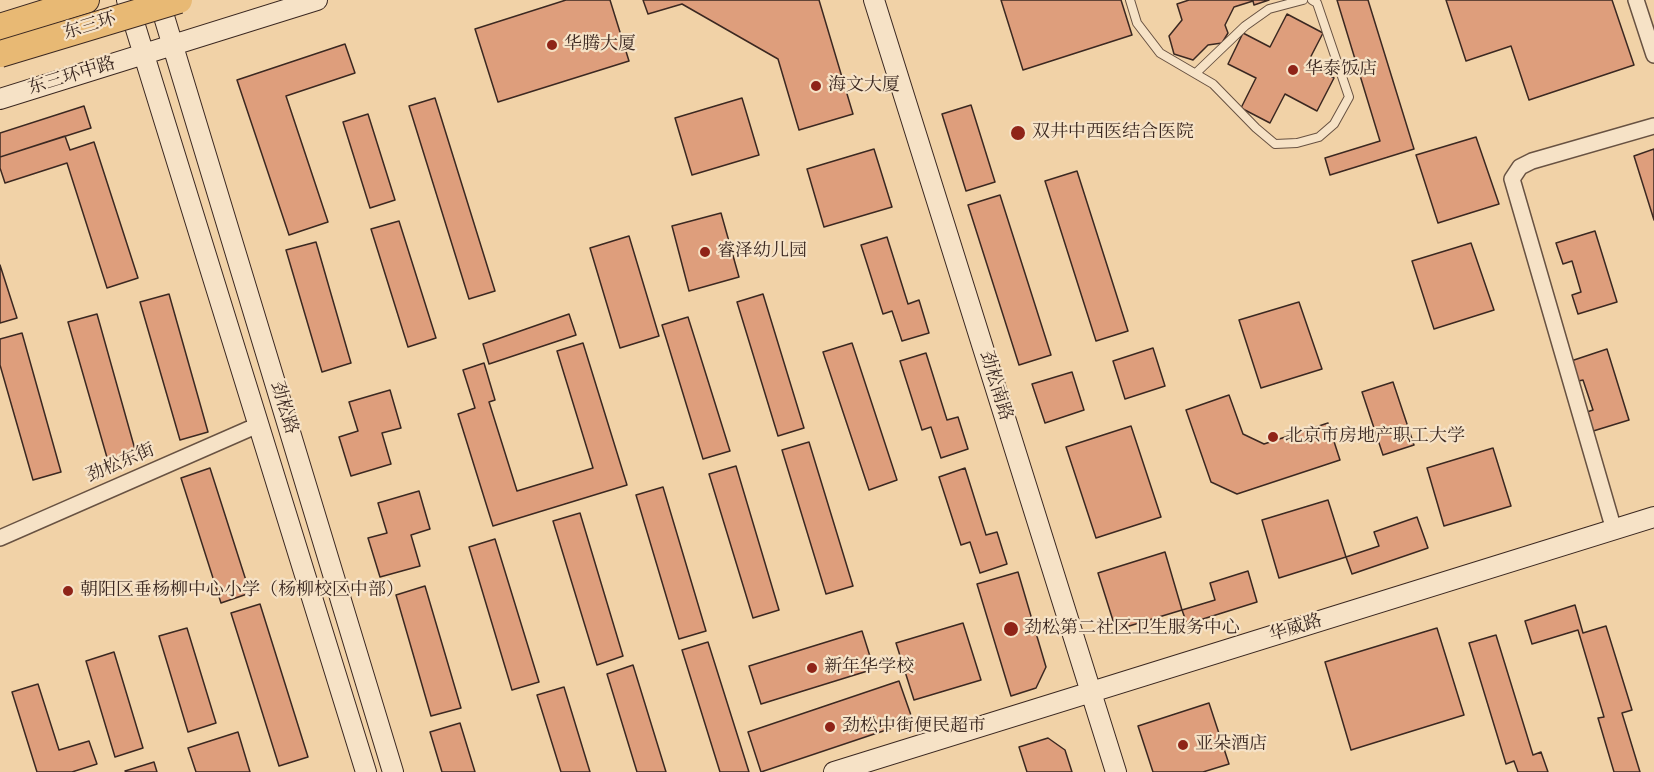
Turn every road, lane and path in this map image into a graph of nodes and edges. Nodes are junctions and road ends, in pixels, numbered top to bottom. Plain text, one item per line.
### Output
1 (86, 0) edge
2 (127, 0) edge
3 (159, 0) edge
4 (179, 0) edge
5 (318, 0) edge
6 (874, 0) edge
7 (1130, 0) edge
8 (1303, 0) edge
9 (1312, 0) edge
10 (1636, 0) edge
11 (0, 27) edge
12 (173, 45) junction
13 (0, 54) edge
14 (143, 54) junction
15 (1654, 55) edge
16 (1196, 73) junction
17 (0, 99) edge
18 (1654, 126) edge
19 (258, 425) junction
20 (1654, 517) edge
21 (1614, 530) junction
22 (0, 538) edge
23 (1091, 692) junction
24 (366, 772) edge
25 (393, 772) edge
26 (834, 772) edge
27 (1116, 772) edge

1 - 11 highway, 东三环
2 - 14 street, 劲松路
3 - 12 street, 劲松路
4 - 13 highway, 东三环, bridge
5 - 12 street, 东三环中路
6 - 23 street, 劲松南路
7 - 16 lane
8 - 16 lane
9 - 16 lane
10 - 15 street
12 - 14 street, 东三环中路
12 - 25 street, 劲松路
14 - 17 street, 东三环中路
14 - 19 street, 劲松路
18 - 21 street
19 - 22 street, 劲松东街
19 - 24 street, 劲松路
20 - 21 street, 华威路
21 - 23 street, 华威路
23 - 26 street, 华威路
23 - 27 street, 劲松南路

